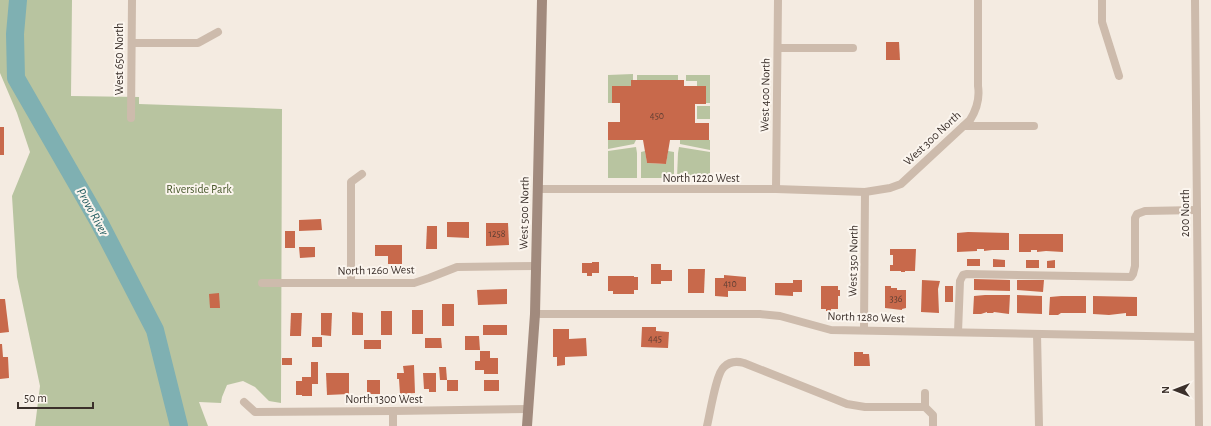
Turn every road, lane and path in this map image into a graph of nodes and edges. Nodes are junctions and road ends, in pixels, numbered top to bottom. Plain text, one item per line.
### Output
1 (132, 0) edge
2 (542, 0) edge
3 (778, 0) edge
4 (978, 0) edge
5 (1102, 0) edge
6 (1195, 0) edge
7 (218, 32) dead end
8 (132, 43) junction
9 (778, 48) junction
10 (853, 48) dead end
11 (1119, 76) dead end
12 (131, 118) dead end
13 (964, 126) junction
14 (1034, 126) dead end
15 (362, 174) dead end
16 (536, 189) junction
17 (776, 189) junction
18 (865, 192) junction
19 (1197, 210) junction
20 (536, 266) junction
21 (351, 282) junction
22 (262, 283) dead end
23 (535, 314) junction
24 (864, 330) junction
25 (958, 332) junction
26 (1037, 334) junction
27 (1198, 337) junction
28 (925, 393) dead end
29 (244, 402) dead end
30 (925, 407) junction
31 (528, 409) junction
32 (393, 411) junction
33 (393, 426) edge
34 (527, 426) edge
35 (707, 426) edge
36 (933, 426) edge
37 (1039, 426) edge
38 (1199, 426) edge

1 - 8 street, West 650 North
2 - 16 street, West 500 North
3 - 9 street, West 400 North
4 - 13 street, West 300 North
5 - 11 street
6 - 19 street, 200 North
7 - 8 street
8 - 12 street, West 650 North
9 - 10 street
9 - 17 street, West 400 North
13 - 14 street
13 - 18 street, West 300 North
15 - 21 street
16 - 17 street, North 1220 West
16 - 20 street, West 500 North
17 - 18 street, North 1220 West
18 - 24 street, West 350 North
19 - 25 street
19 - 27 street, 200 North
20 - 21 street, North 1260 West
20 - 23 street, West 500 North
21 - 22 street, North 1260 West
23 - 24 street, North 1280 West
23 - 31 street, West 500 North
24 - 25 street, North 1280 West
25 - 26 street, North 1280 West
26 - 27 street, North 1280 West
26 - 37 street
27 - 38 street, 200 North
28 - 30 street
29 - 32 street, North 1300 West
30 - 35 street
30 - 36 street
31 - 32 street, North 1300 West
31 - 34 street, West 500 North
32 - 33 street

